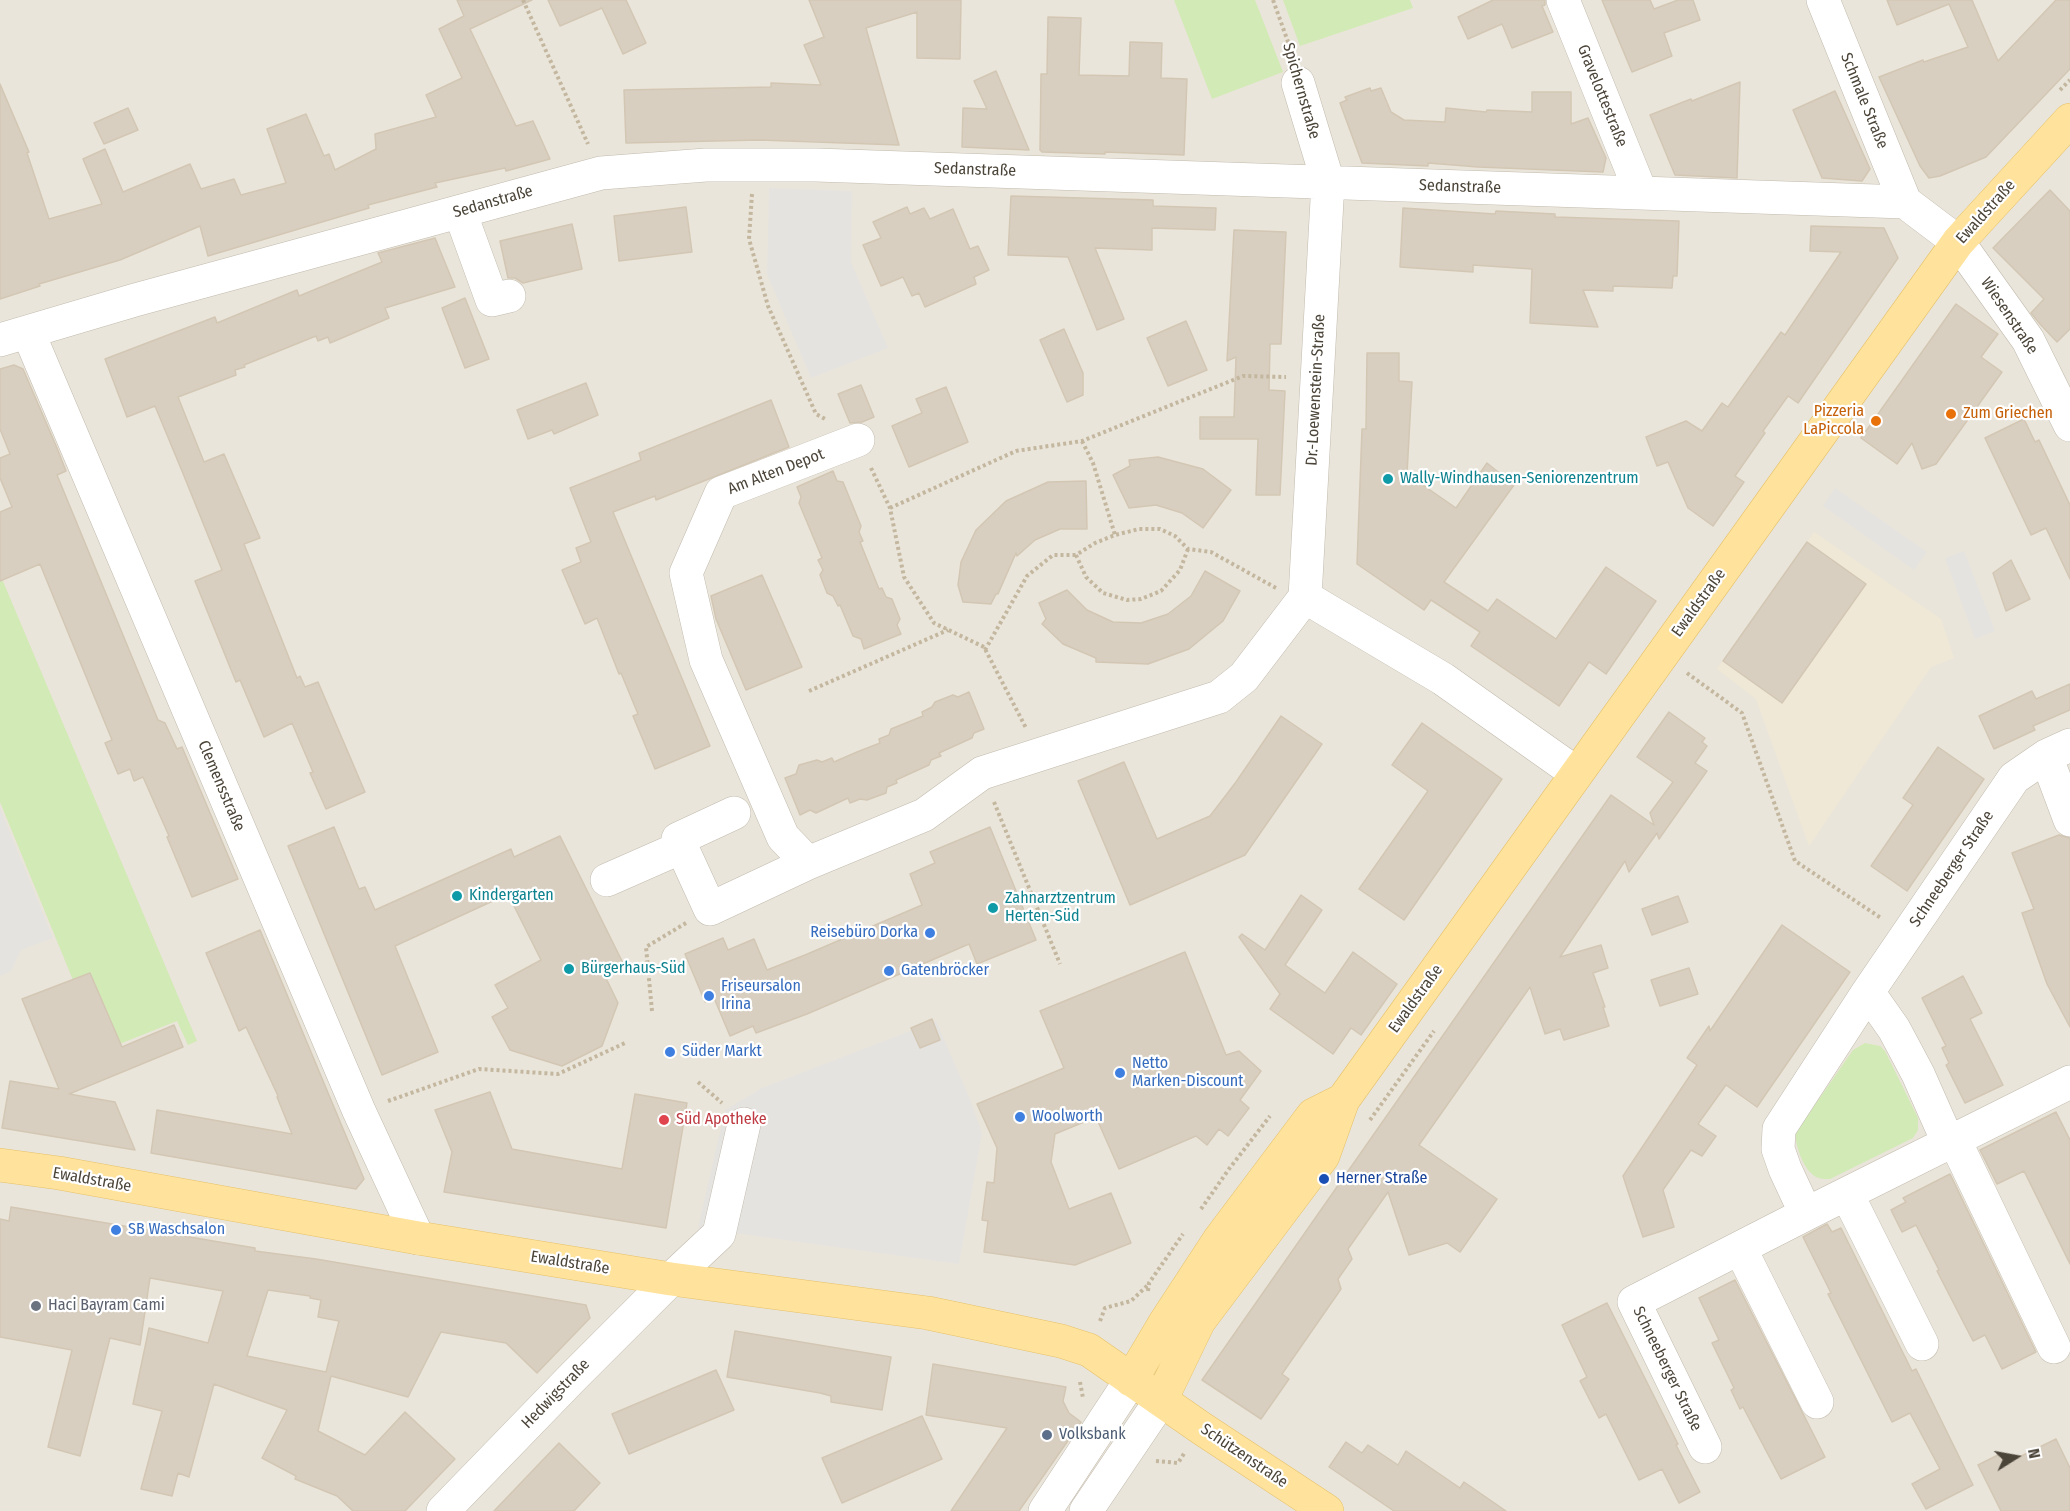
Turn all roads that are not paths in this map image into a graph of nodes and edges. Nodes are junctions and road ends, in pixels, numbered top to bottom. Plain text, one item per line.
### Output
1 (1563, 0) edge
2 (1823, 0) edge
3 (1298, 83) road end
4 (2070, 120) edge
5 (1328, 182) junction
6 (1641, 193) junction
7 (1905, 202) junction
8 (460, 212) junction
9 (1958, 242) junction
10 (509, 296) dead end
11 (14, 336) edge
12 (2070, 425) edge
13 (858, 440) road end
14 (1305, 597) junction
15 (2058, 750) edge
16 (1576, 773) junction
17 (734, 813) dead end
18 (2070, 820) edge
19 (682, 847) junction
20 (808, 863) junction
21 (607, 880) dead end
22 (1868, 992) junction
23 (2070, 1082) edge
24 (1343, 1100) junction
25 (744, 1124) dead end
26 (1952, 1142) junction
27 (0, 1165) edge
28 (1847, 1194) junction
29 (1806, 1214) junction
30 (418, 1238) junction
31 (1740, 1248) junction
32 (671, 1279) junction
33 (1922, 1344) dead end
34 (2054, 1347) dead end
35 (1131, 1380) junction
36 (1161, 1400) junction
37 (1817, 1402) dead end
38 (1705, 1447) dead end
39 (443, 1511) edge
40 (1045, 1511) edge
41 (1086, 1511) edge
42 (1327, 1511) edge

1 - 6 street, Gravelottestraße
2 - 7 street, Schmale Straße
3 - 5 street, Spichernstraße
4 - 9 main road, Ewaldstraße
5 - 6 street, Sedanstraße
5 - 8 street, Sedanstraße
5 - 14 street, Dr.-Loewenstein-Straße
6 - 7 street, Sedanstraße
7 - 9 street
8 - 10 street
8 - 11 street, Sedanstraße
9 - 12 street, Wiesenstraße
9 - 16 main road, Ewaldstraße
11 - 30 street, Clemensstraße
13 - 20 street, Am Alten Depot
14 - 16 street
14 - 20 street
15 - 18 street, Schneeberger Straße
15 - 22 street, Schneeberger Straße
16 - 24 main road, Ewaldstraße
17 - 19 street
19 - 20 street
19 - 21 street
22 - 26 street
22 - 29 street, Schneeberger Straße
23 - 26 street, Schneeberger Straße
24 - 35 main road, Ewaldstraße
24 - 36 main road, Ewaldstraße
25 - 32 street
26 - 28 street, Schneeberger Straße
26 - 34 street
27 - 30 main road, Ewaldstraße
28 - 29 street, Schneeberger Straße
28 - 33 street
29 - 31 street, Schneeberger Straße
30 - 32 main road, Ewaldstraße
31 - 37 street
31 - 38 street, Schneeberger Straße
32 - 35 main road, Ewaldstraße
32 - 39 street, Hedwigstraße
35 - 36 main road, Ewaldstraße
35 - 40 street
36 - 41 street
36 - 42 main road, Schützenstraße

